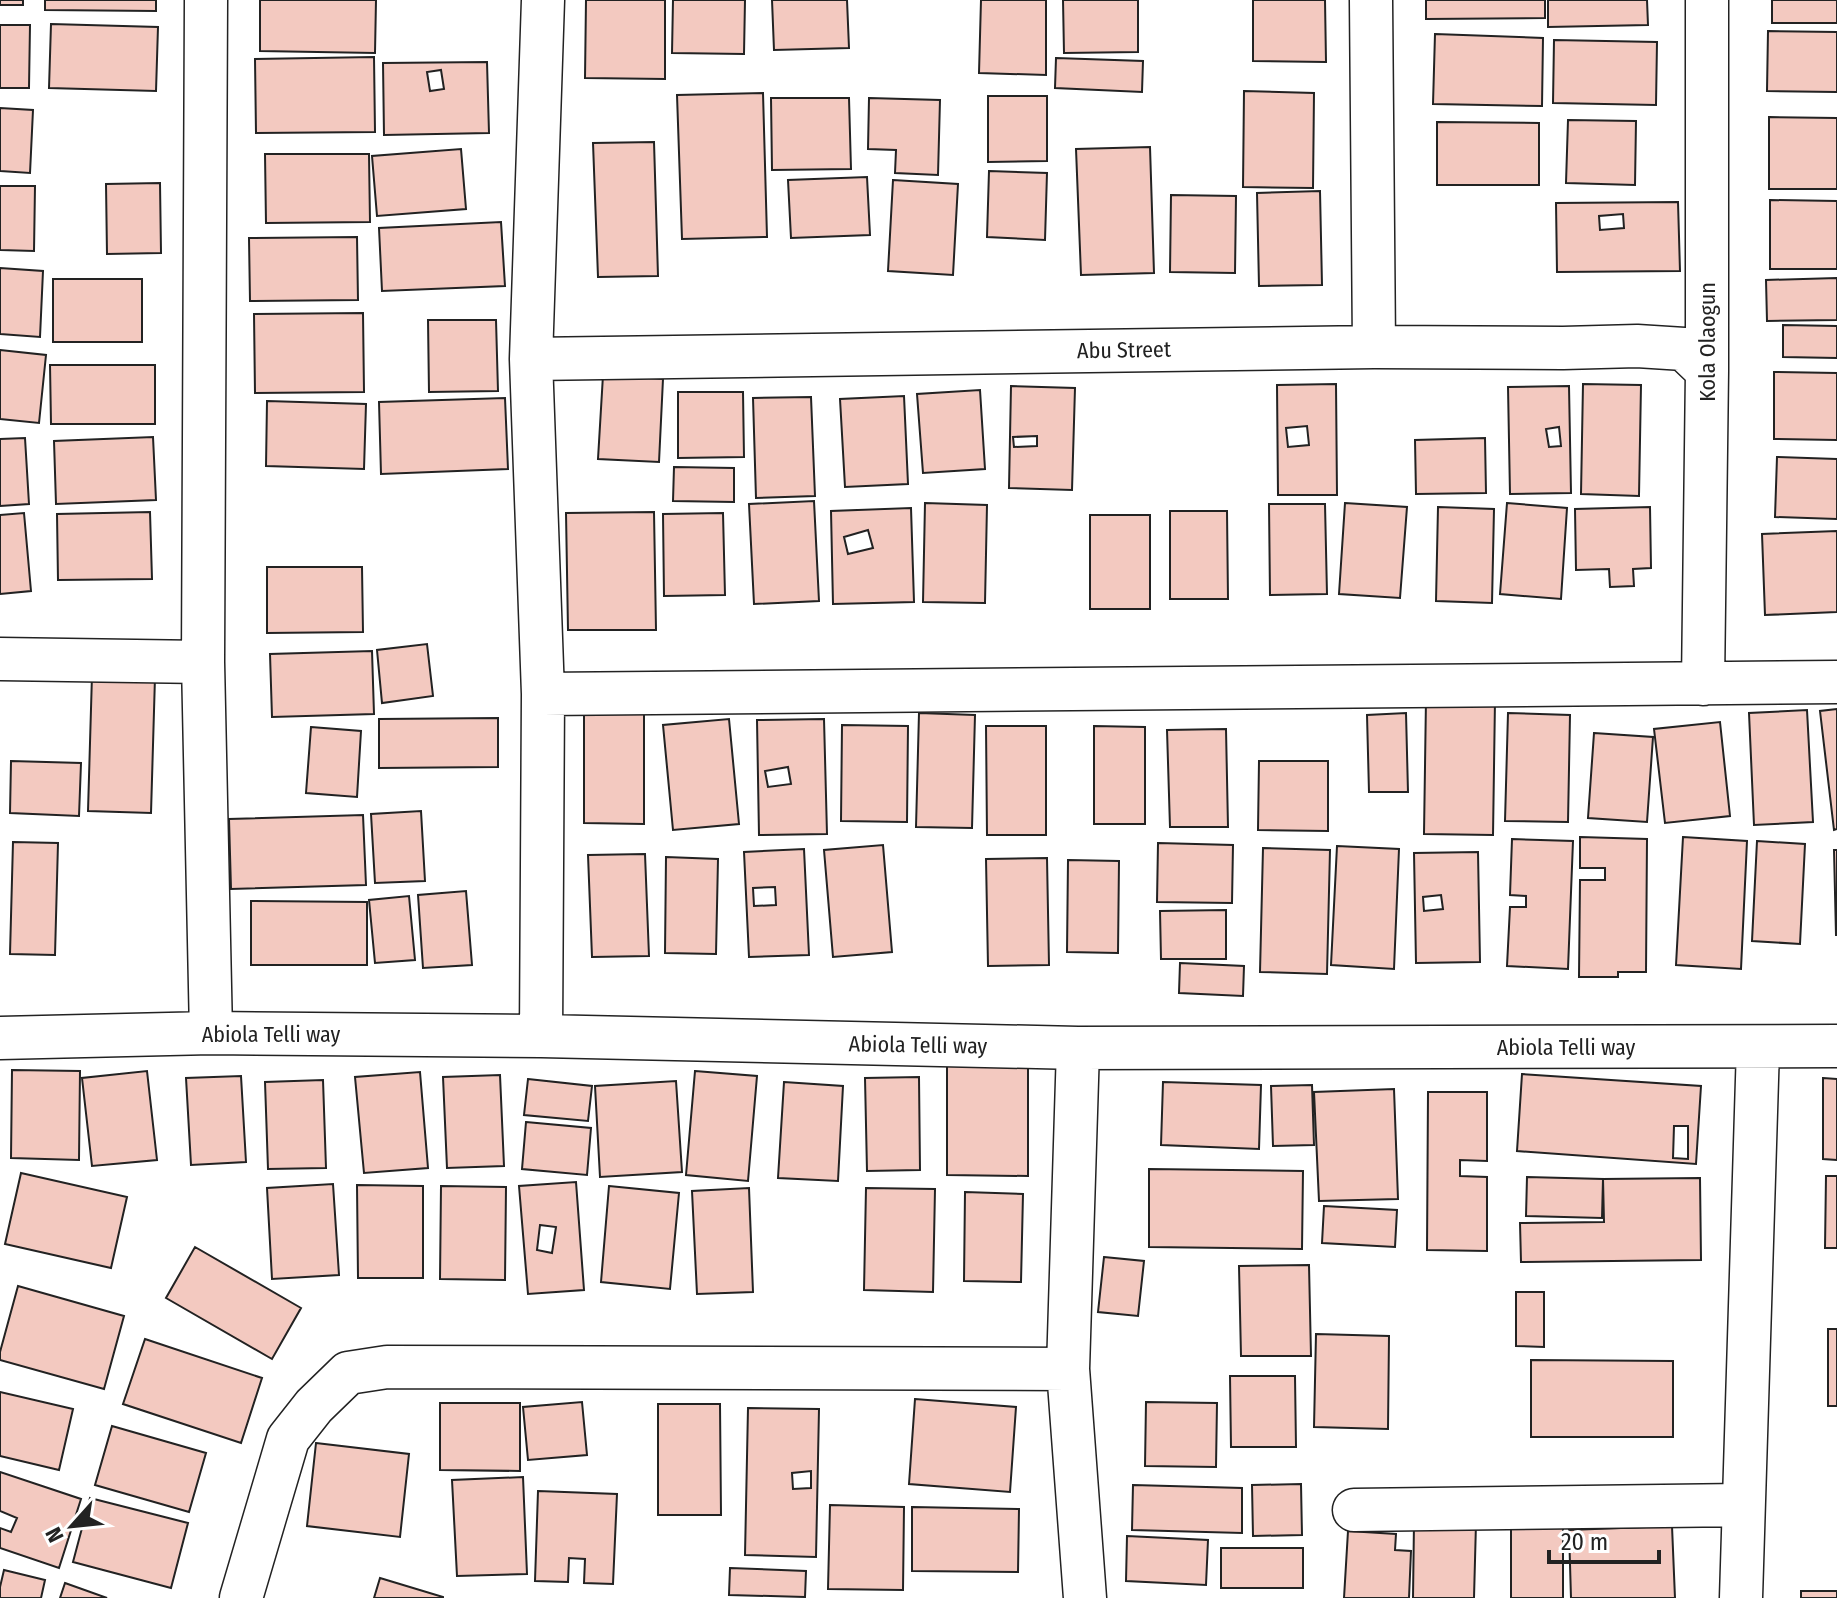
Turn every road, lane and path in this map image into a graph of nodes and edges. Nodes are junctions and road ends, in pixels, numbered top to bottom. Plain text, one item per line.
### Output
1 (206, 0) edge
2 (543, 0) edge
3 (1371, 0) edge
4 (1707, 0) edge
5 (1374, 347) junction
6 (531, 359) junction
7 (1707, 371) junction
8 (0, 659) edge
9 (203, 662) junction
10 (1837, 682) edge
11 (1703, 684) junction
12 (543, 694) junction
13 (211, 1033) junction
14 (541, 1036) junction
15 (0, 1038) edge
16 (1837, 1046) edge
17 (1758, 1047) junction
18 (1078, 1048) junction
19 (1068, 1369) junction
20 (1742, 1505) junction
21 (1354, 1510) dead end
22 (241, 1598) edge
23 (1085, 1598) edge
24 (1741, 1598) edge

1 - 9 street
2 - 6 street
3 - 5 street
4 - 7 street, Kola Olaogun
5 - 6 street, Abu Street
5 - 7 street, Abu Street
6 - 12 street
7 - 11 street, Kola Olaogun
8 - 9 street
9 - 13 street
10 - 11 street
11 - 12 street
12 - 14 street
13 - 14 street, Abiola Telli way
13 - 15 street, Abiola Telli way
14 - 18 street, Abiola Telli way
16 - 17 street, Abiola Telli way
17 - 18 street, Abiola Telli way
17 - 20 street
18 - 19 street
19 - 22 street
19 - 23 street
20 - 21 street
20 - 24 street

